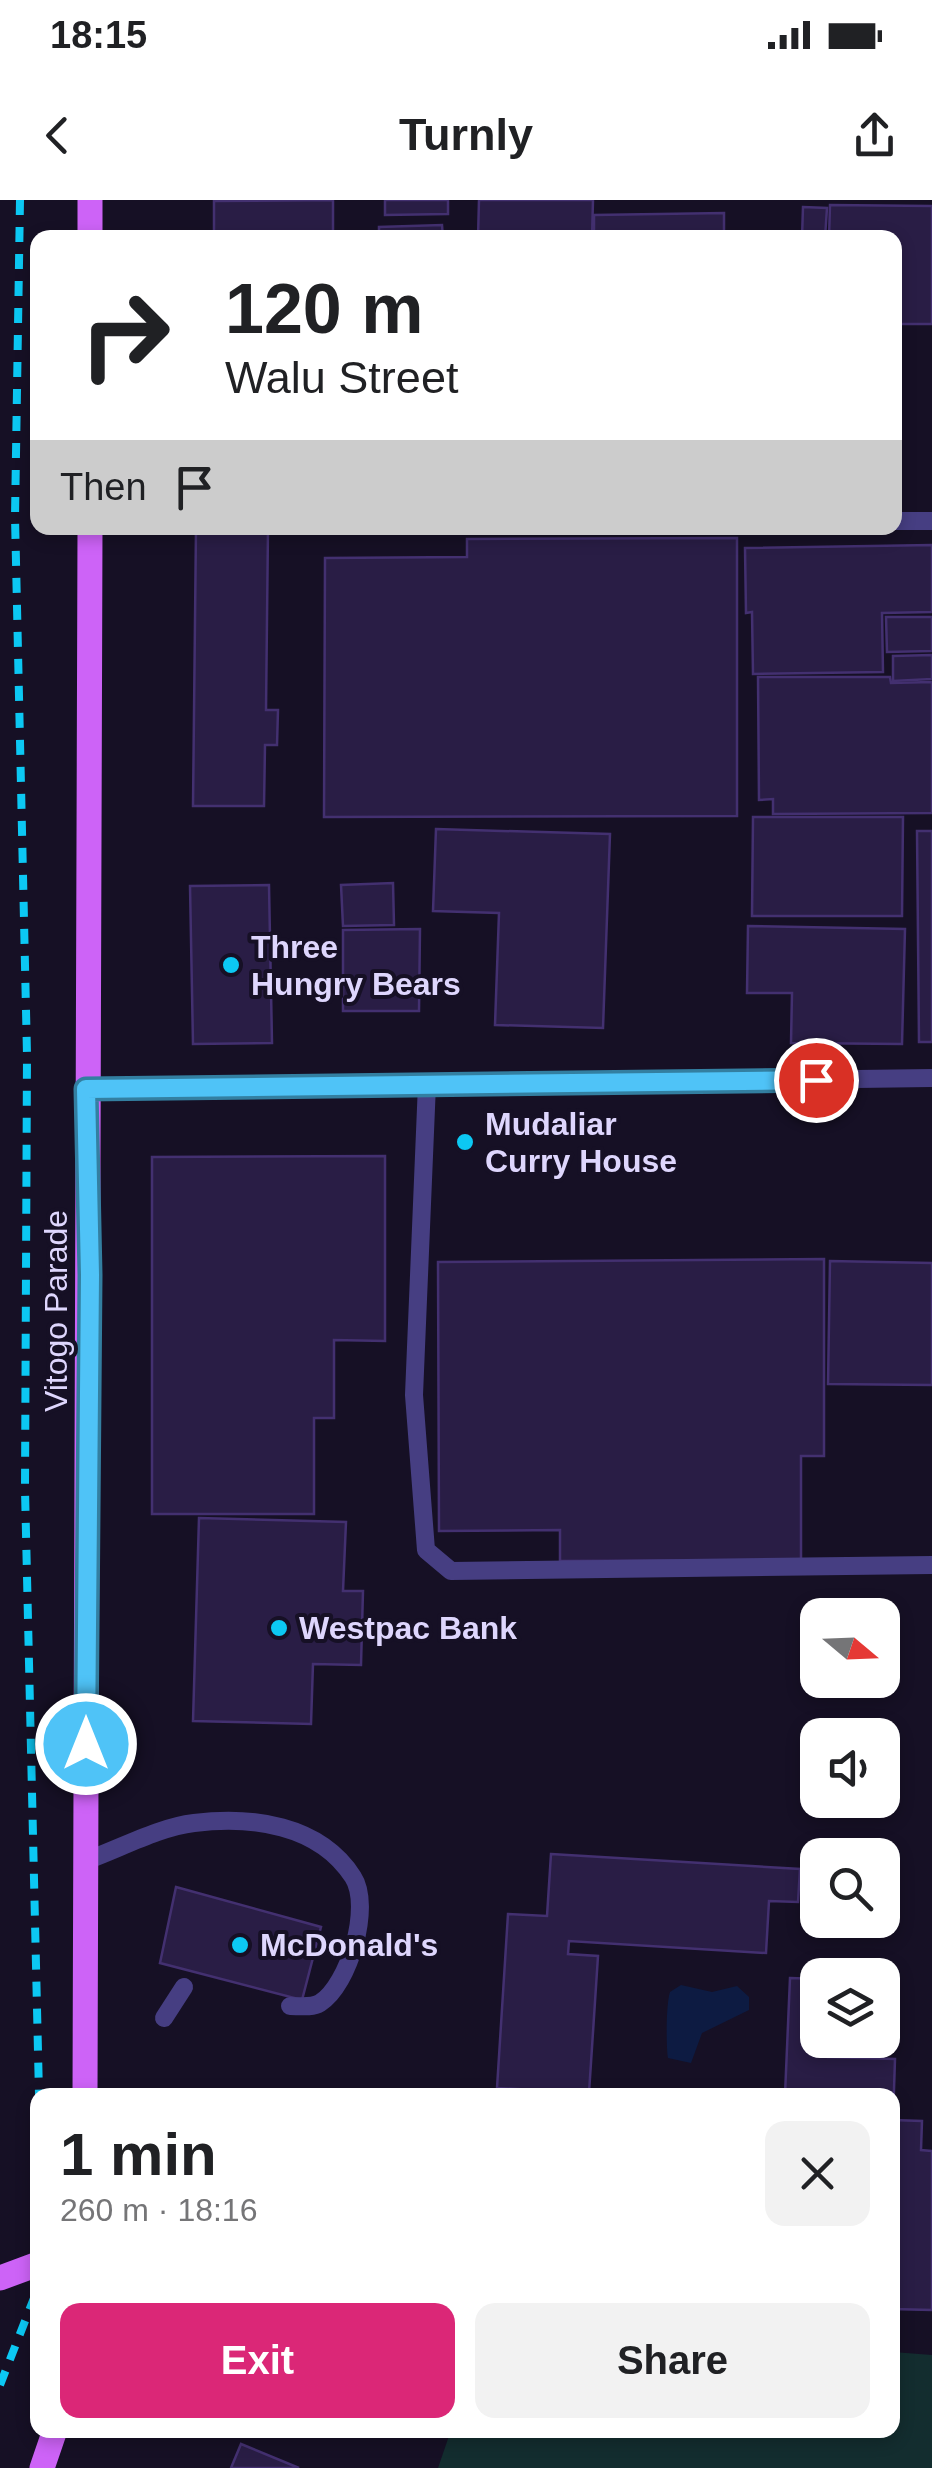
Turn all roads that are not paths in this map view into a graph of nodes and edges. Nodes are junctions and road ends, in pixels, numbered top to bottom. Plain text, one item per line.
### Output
1 (90, 200) edge
2 (90, 230) edge
3 (902, 520) edge
4 (932, 520) edge
5 (90, 535) edge
6 (932, 1078) edge
7 (427, 1084) junction
8 (86, 1089) junction
9 (932, 1564) edge
10 (85, 1861) junction
11 (184, 1987) dead end
12 (290, 2006) dead end
13 (164, 2018) dead end
14 (85, 2088) edge
15 (30, 2267) edge
16 (0, 2278) edge
17 (53, 2438) edge
18 (42, 2468) edge

1 - 2 main road
3 - 4 lane
5 - 8 main road, Vitogo Parade
6 - 7 lane
7 - 8 lane
7 - 9 lane
8 - 10 main road, Vitogo Parade
10 - 12 lane
10 - 14 main road, Vitogo Parade
11 - 13 lane
15 - 16 main road
17 - 18 main road

